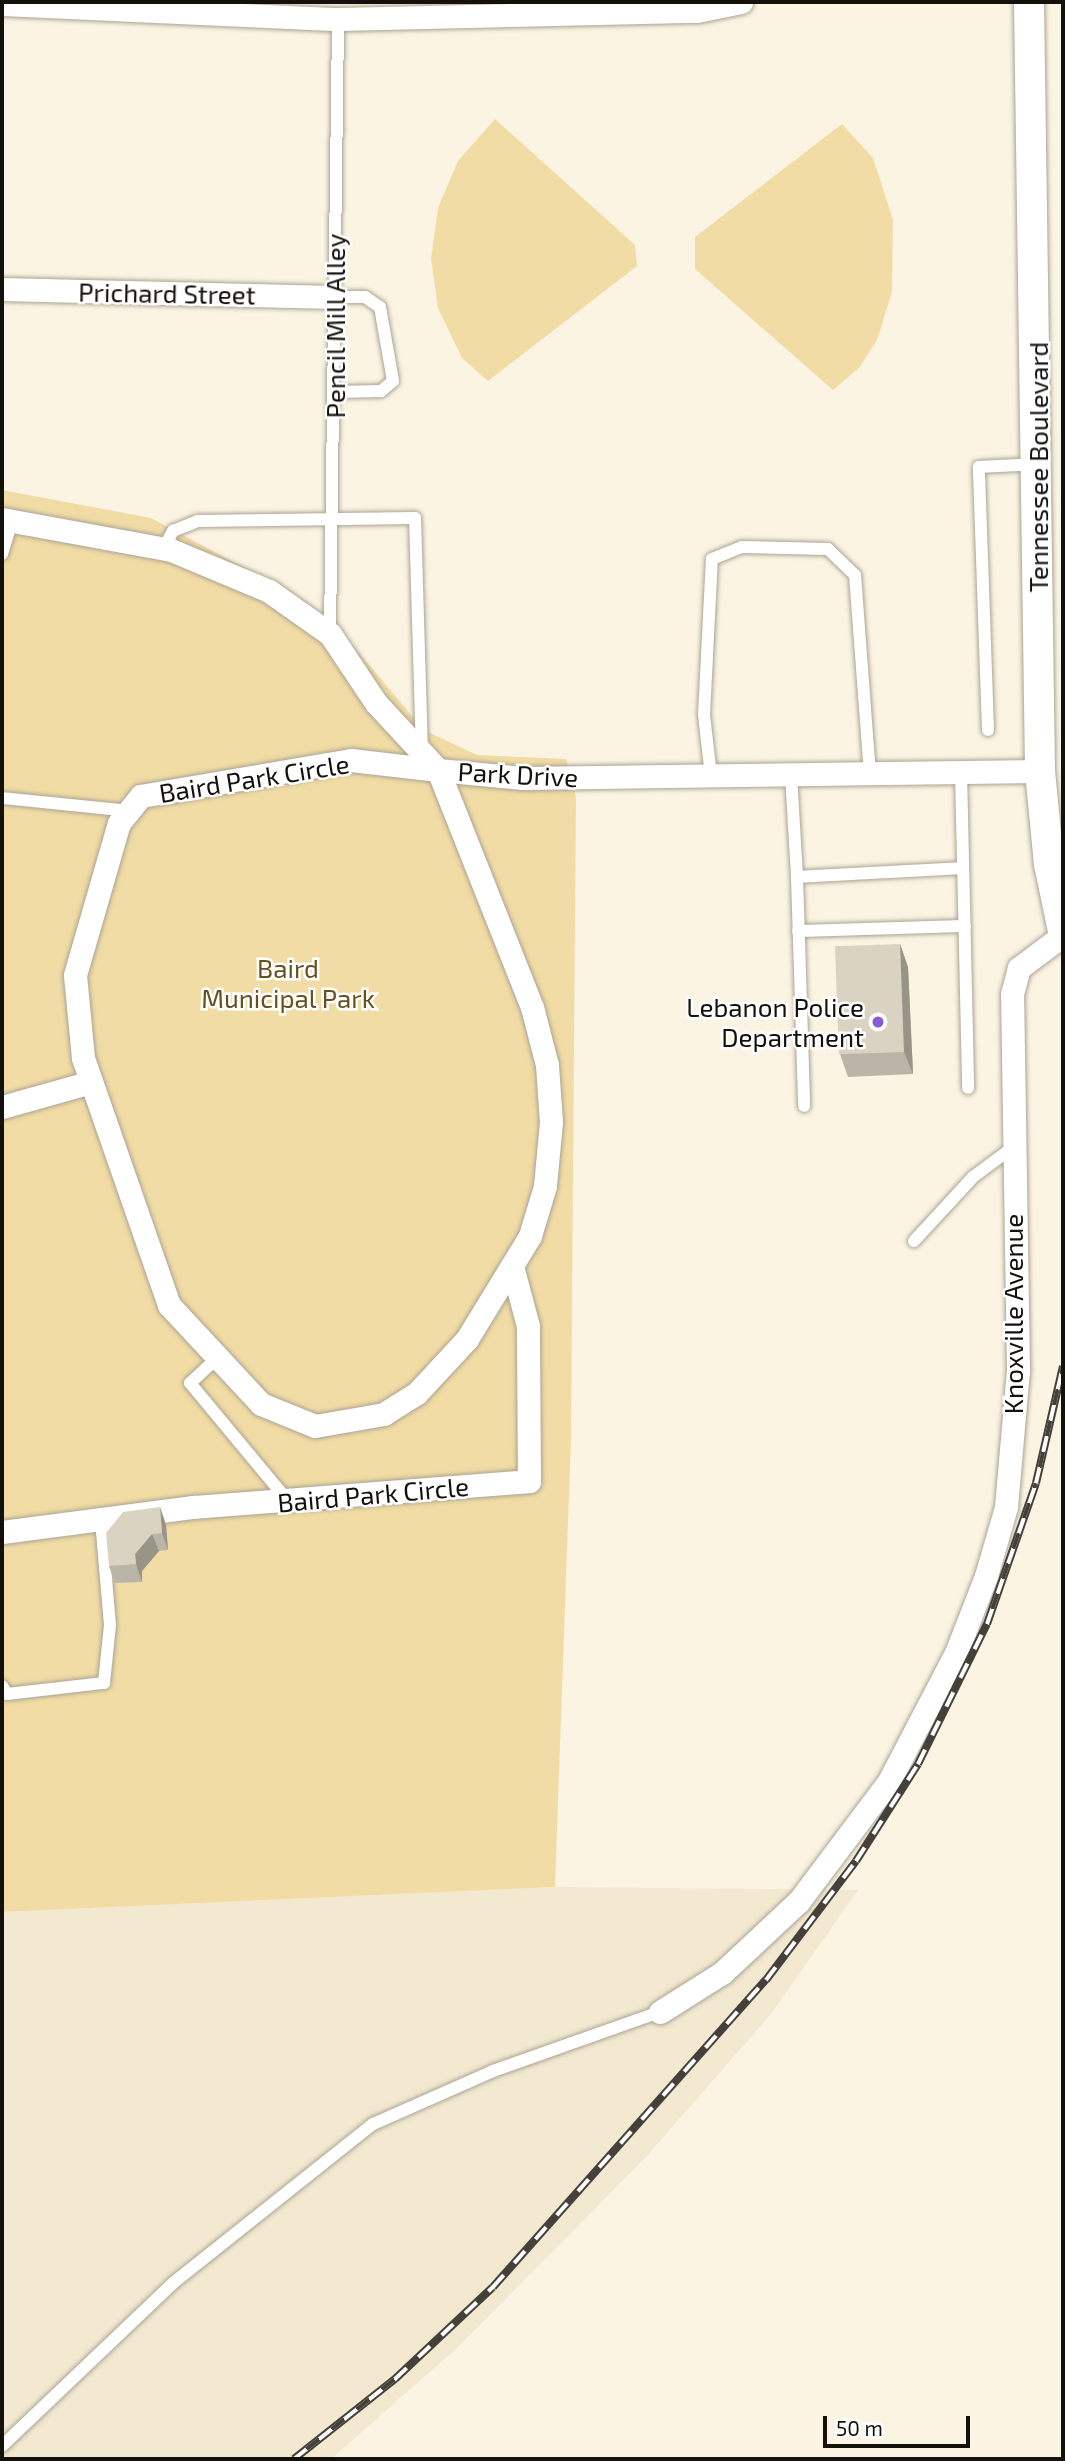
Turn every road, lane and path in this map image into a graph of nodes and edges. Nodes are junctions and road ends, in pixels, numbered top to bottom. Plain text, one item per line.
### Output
1 (741, 2) edge
2 (1029, 2) edge
3 (2, 4) edge
4 (338, 19) junction
5 (2, 289) edge
6 (333, 297) junction
7 (335, 392) junction
8 (1038, 464) junction
9 (334, 518) junction
10 (7, 520) edge
11 (163, 548) junction
12 (2, 554) edge
13 (330, 634) junction
14 (988, 730) dead end
15 (430, 761) junction
16 (1040, 771) junction
17 (961, 772) junction
18 (870, 774) junction
19 (791, 775) junction
20 (711, 776) junction
21 (2, 798) edge
22 (129, 811) junction
23 (963, 868) junction
24 (797, 877) junction
25 (965, 926) junction
26 (799, 931) junction
27 (1063, 933) edge
28 (91, 1082) junction
29 (968, 1088) dead end
30 (804, 1106) dead end
31 (2, 1107) edge
32 (1013, 1148) junction
33 (914, 1241) dead end
34 (512, 1266) junction
35 (215, 1360) junction
36 (290, 1503) junction
37 (101, 1520) junction
38 (2, 1532) edge
39 (2, 1686) edge
40 (660, 2012) joint
41 (2, 2446) edge

1 - 4 street
2 - 8 street, Tennessee Boulevard
3 - 4 street
4 - 6 lane, Pencil Mill Alley
5 - 6 street, Prichard Street
6 - 7 lane, Pencil Mill Alley
6 - 7 lane
7 - 9 lane, Pencil Mill Alley
8 - 14 lane
8 - 16 street, Tennessee Boulevard
9 - 11 lane
9 - 13 lane, Pencil Mill Alley
9 - 15 lane
10 - 11 street, Park Drive
10 - 12 lane
11 - 13 street, Park Drive
13 - 15 street, Park Drive
15 - 20 street, Park Drive
15 - 22 street, Baird Park Circle
15 - 34 street, Baird Park Circle
16 - 17 street, Park Drive
16 - 27 street, Tennessee Boulevard
17 - 18 street, Park Drive
17 - 23 lane
18 - 19 street, Park Drive
18 - 20 lane
19 - 20 street, Park Drive
19 - 24 lane
21 - 22 lane
22 - 28 street, Baird Park Circle
23 - 24 lane
23 - 25 lane
24 - 26 lane
25 - 26 lane
25 - 29 lane
26 - 30 lane
27 - 32 street, Knoxville Avenue
28 - 31 street
28 - 35 street, Baird Park Circle
32 - 33 lane
32 - 40 street, Knoxville Avenue
34 - 35 street, Baird Park Circle
34 - 36 street, Baird Park Circle
35 - 36 lane
36 - 37 street, Baird Park Circle
37 - 38 street, Baird Park Circle
37 - 39 lane
40 - 41 lane

